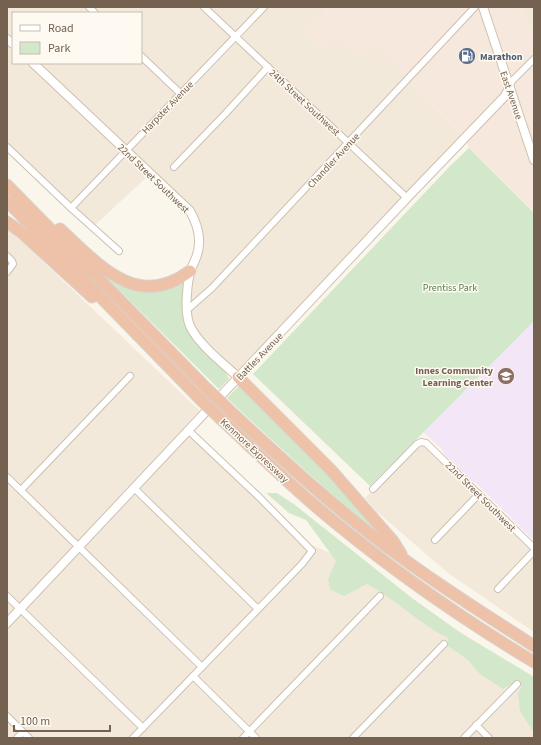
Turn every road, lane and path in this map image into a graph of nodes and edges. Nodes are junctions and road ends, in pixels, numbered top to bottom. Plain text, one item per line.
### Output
1 (204, 7) edge
2 (264, 7) edge
3 (475, 7) edge
4 (483, 7) edge
5 (235, 36) junction
6 (142, 57) edge
7 (534, 59) edge
8 (34, 64) edge
9 (268, 67) junction
10 (509, 88) junction
11 (181, 94) junction
12 (349, 143) junction
13 (7, 147) edge
14 (125, 150) junction
15 (534, 160) edge
16 (174, 167) dead end
17 (7, 181) edge
18 (7, 185) edge
19 (407, 198) junction
20 (7, 201) edge
21 (71, 208) junction
22 (7, 222) edge
23 (119, 251) dead end
24 (7, 256) edge
25 (190, 271) junction
26 (7, 272) edge
27 (187, 310) junction
28 (152, 349) junction
29 (130, 376) dead end
30 (238, 377) junction
31 (188, 430) junction
32 (7, 476) edge
33 (134, 488) junction
34 (373, 489) dead end
35 (21, 490) junction
36 (479, 494) junction
37 (435, 540) dead end
38 (78, 547) junction
39 (534, 550) edge
40 (404, 560) junction
41 (498, 589) dead end
42 (7, 596) edge
43 (380, 596) dead end
44 (20, 609) junction
45 (258, 609) junction
46 (7, 623) edge
47 (444, 644) dead end
48 (534, 646) edge
49 (534, 662) edge
50 (202, 667) junction
51 (193, 676) junction
52 (517, 684) dead end
53 (7, 716) edge
54 (476, 726) junction
55 (143, 728) junction
56 (249, 731) junction
57 (23, 732) junction
58 (356, 737) edge
59 (17, 738) edge
60 (29, 738) edge
61 (133, 738) edge
62 (243, 738) edge
63 (256, 738) edge
64 (464, 738) edge
65 (489, 738) edge

1 - 5 street, 24th Street Southwest
2 - 5 street, Harpster Avenue
3 - 12 street, Chandler Avenue
4 - 10 street, East Avenue
5 - 9 street, 24th Street Southwest
5 - 11 street, Harpster Avenue
6 - 11 street
7 - 10 street
8 - 14 street, 22nd Street Southwest
9 - 12 street, 24th Street Southwest
9 - 16 street
10 - 15 street, East Avenue
10 - 19 street, Battles Avenue
11 - 14 street, Harpster Avenue
12 - 19 street, 24th Street Southwest
12 - 27 street, Chandler Avenue
13 - 21 street
14 - 21 street, Harpster Avenue
14 - 25 street, 22nd Street Southwest
17 - 25 highway
18 - 40 highway, Kenmore Expressway, bridge
19 - 30 street, Battles Avenue
20 - 28 highway, Kenmore Expressway
21 - 23 street
22 - 28 highway
24 - 26 street
25 - 27 street, 22nd Street Southwest
27 - 30 street, 22nd Street Southwest
28 - 49 highway, Kenmore Expressway, bridge
29 - 35 street
30 - 31 street, Battles Avenue
30 - 40 highway
31 - 33 street, Battles Avenue
31 - 45 street
32 - 35 street
33 - 38 street, Battles Avenue
33 - 45 street
34 - 36 street, 22nd Street Southwest
35 - 38 street
36 - 37 street
36 - 39 street, 22nd Street Southwest
38 - 44 street, Battles Avenue
38 - 50 street
39 - 41 street
40 - 48 highway, Kenmore Expressway
42 - 44 street
43 - 56 street
44 - 46 street, Battles Avenue
44 - 55 street
45 - 50 street
47 - 58 street
50 - 51 street
51 - 55 street
51 - 56 street
52 - 54 street
53 - 57 street
54 - 64 street
54 - 65 street
55 - 61 street
56 - 62 street
56 - 63 street
57 - 59 street
57 - 60 street

